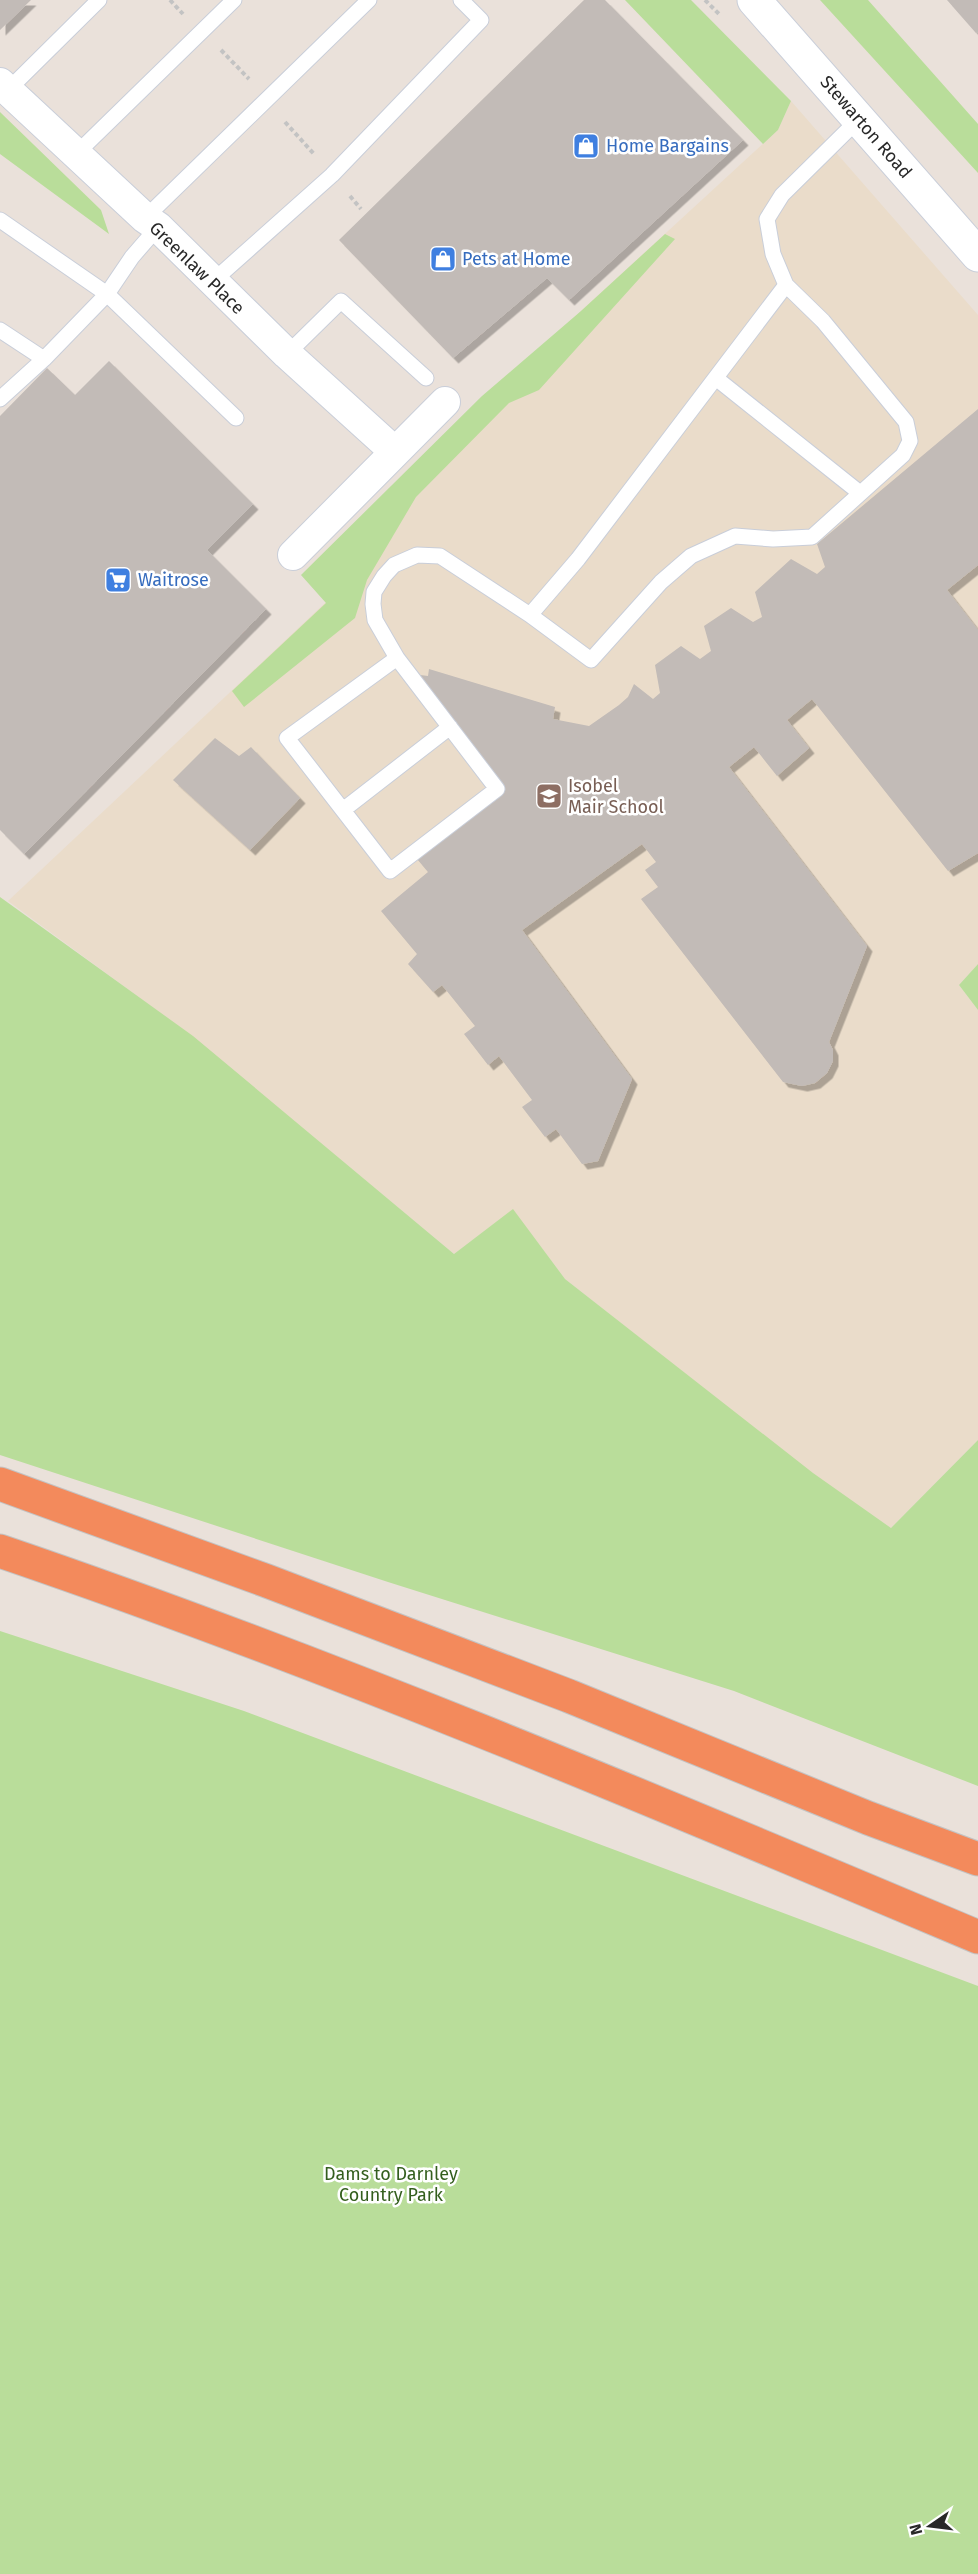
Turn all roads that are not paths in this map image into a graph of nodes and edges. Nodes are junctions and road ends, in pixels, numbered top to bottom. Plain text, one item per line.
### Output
1 (99, 0) edge
2 (234, 0) edge
3 (369, 0) edge
4 (461, 0) edge
5 (754, 0) edge
6 (4, 87) edge
7 (859, 119) junction
8 (76, 154) junction
9 (0, 220) edge
10 (152, 222) junction
11 (978, 255) edge
12 (212, 282) junction
13 (786, 285) junction
14 (107, 294) junction
15 (0, 330) edge
16 (287, 354) junction
17 (44, 359) junction
18 (426, 378) dead end
19 (717, 379) junction
20 (0, 399) edge
21 (445, 402) dead end
22 (236, 418) dead end
23 (394, 452) junction
24 (860, 493) junction
25 (293, 555) dead end
26 (530, 615) junction
27 (397, 658) junction
28 (450, 728) junction
29 (343, 810) junction
30 (0, 1484) edge
31 (0, 1551) edge
32 (978, 1859) edge
33 (978, 1937) edge

1 - 6 lane
2 - 8 lane
3 - 10 lane
4 - 12 lane
5 - 7 main road, Stewarton Road
6 - 8 street, Greenlaw Place
7 - 11 main road, Stewarton Road
7 - 13 lane
8 - 10 street, Greenlaw Place
9 - 14 lane
10 - 12 street, Greenlaw Place
10 - 14 lane
12 - 16 street, Greenlaw Place
13 - 19 lane
13 - 24 lane
14 - 17 lane
14 - 22 lane
15 - 17 lane
16 - 18 lane
16 - 23 street, Greenlaw Place
17 - 20 lane
19 - 24 lane
19 - 26 lane
21 - 23 street
23 - 25 street
24 - 26 lane
26 - 27 lane
27 - 28 lane
27 - 29 lane
28 - 29 lane
28 - 29 lane
30 - 32 highway
31 - 33 highway

